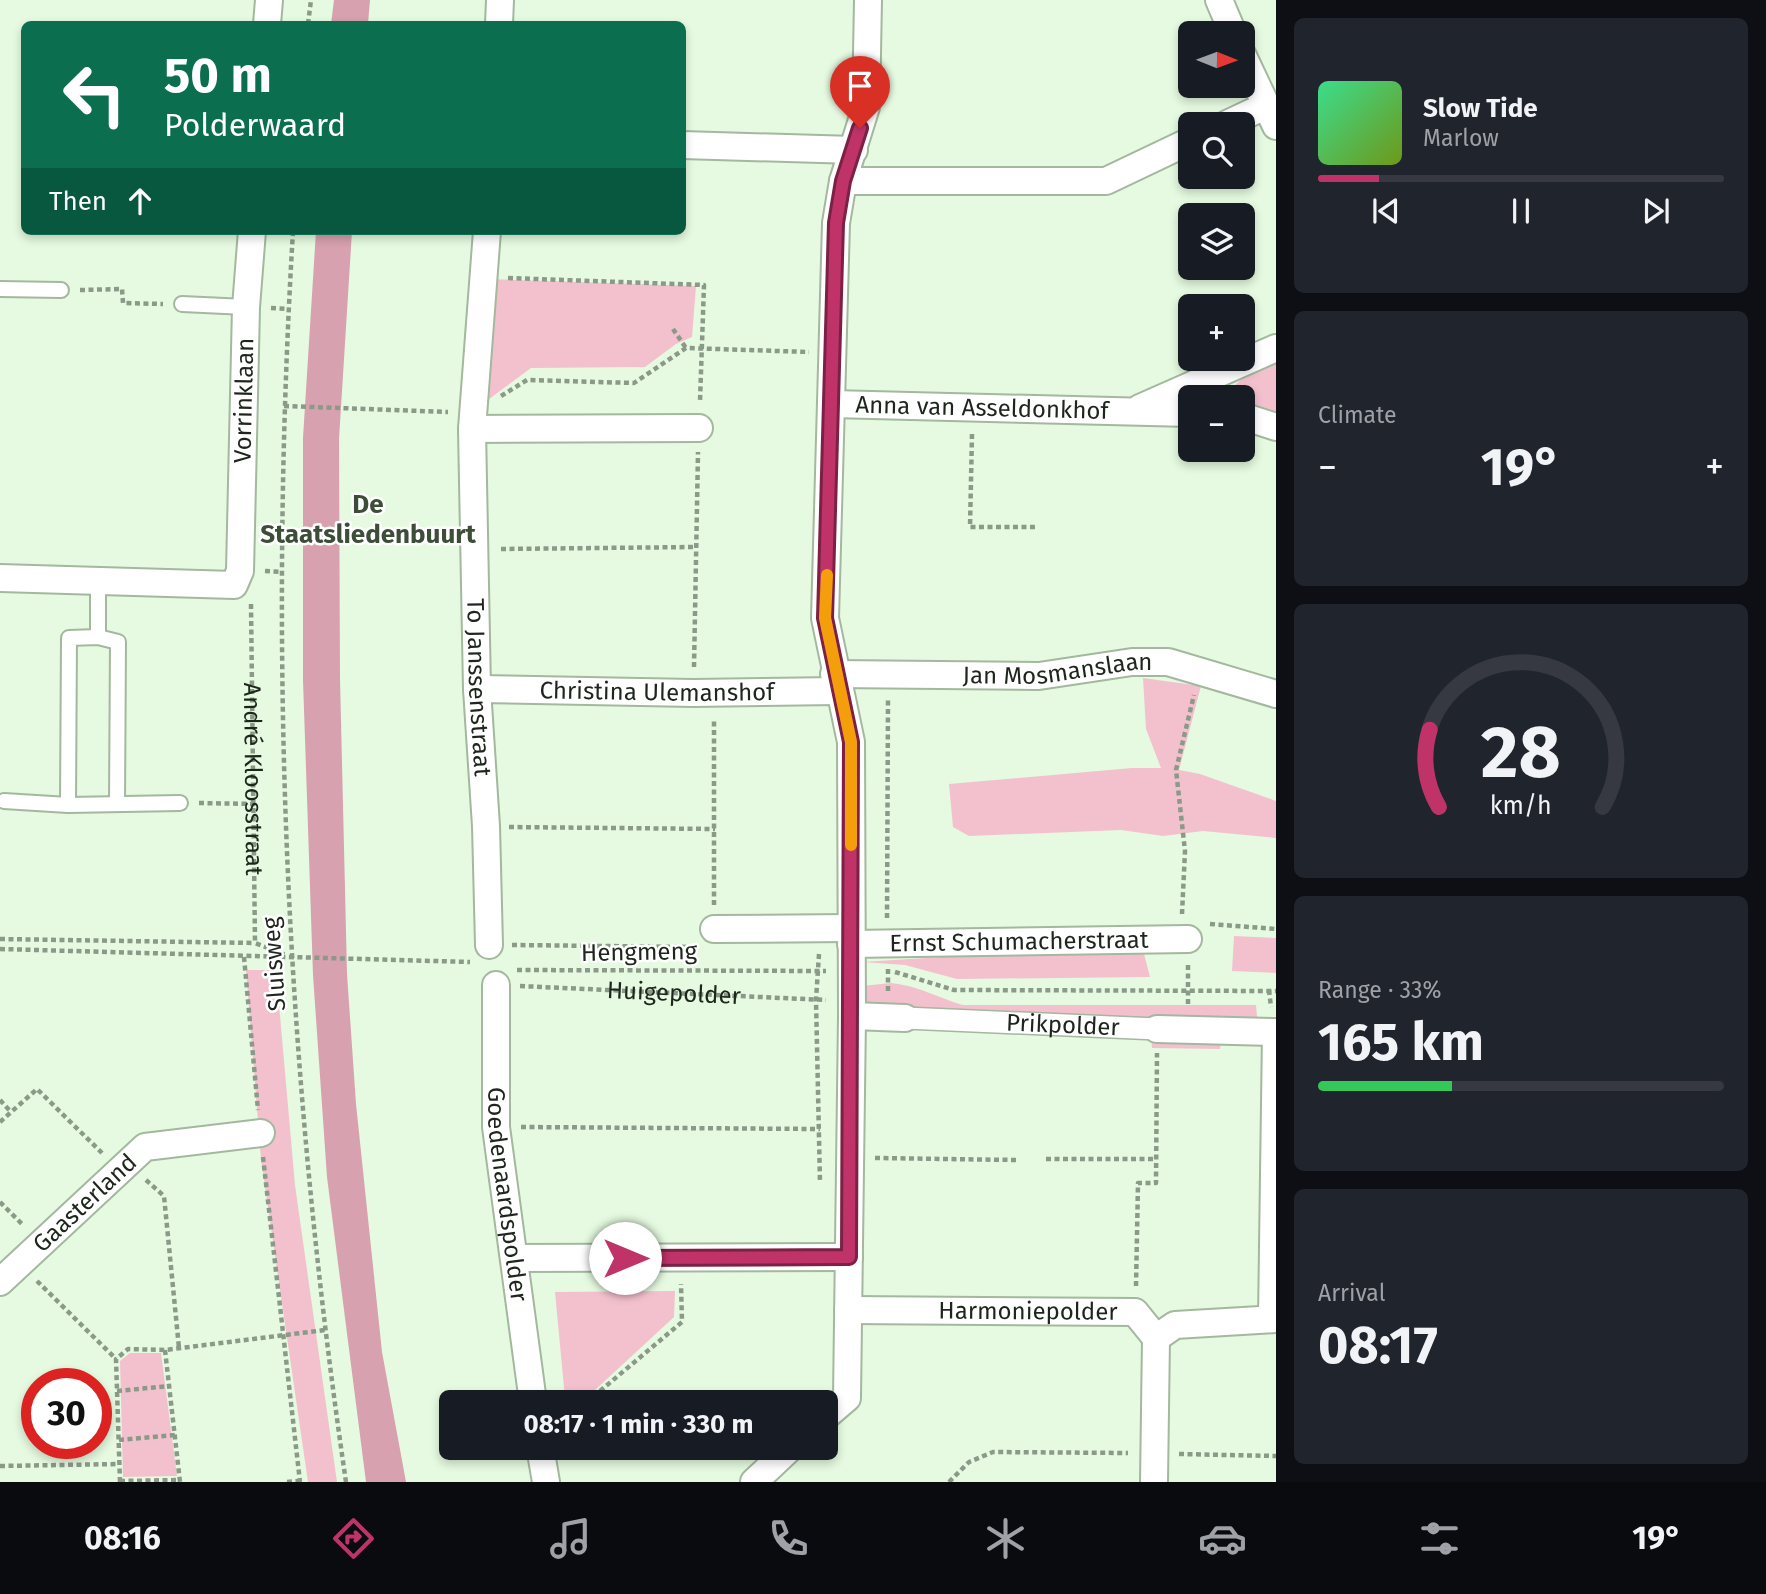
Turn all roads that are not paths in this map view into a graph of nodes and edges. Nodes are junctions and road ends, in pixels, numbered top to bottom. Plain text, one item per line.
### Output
1 (270, 0) edge
2 (500, 0) edge
3 (867, 0) edge
4 (1219, 0) edge
5 (267, 21) edge
6 (499, 21) edge
7 (1228, 21) edge
8 (1255, 83) edge
9 (1270, 116) edge
10 (686, 145) edge
11 (1178, 147) edge
12 (854, 150) junction
13 (843, 181) junction
14 (252, 235) edge
15 (487, 235) edge
16 (0, 289) edge
17 (61, 290) road end
18 (182, 304) road end
19 (246, 307) junction
20 (1276, 348) edge
21 (832, 404) junction
22 (1132, 411) junction
23 (1178, 413) edge
24 (1255, 420) edge
25 (472, 421) junction
26 (1276, 427) edge
27 (699, 428) dead end
28 (0, 578) edge
29 (98, 582) junction
30 (98, 637) junction
31 (836, 682) junction
32 (477, 689) junction
33 (1276, 694) edge
34 (4, 801) dead end
35 (117, 803) junction
36 (180, 803) road end
37 (68, 805) junction
38 (851, 936) junction
39 (714, 938) road end
40 (1188, 939) road end
41 (494, 966) joint
42 (852, 1008) junction
43 (897, 1018) joint
44 (1157, 1029) joint
45 (1275, 1032) edge
46 (261, 1133) road end
47 (849, 1257) junction
48 (514, 1258) junction
49 (0, 1282) edge
50 (848, 1310) junction
51 (1274, 1319) edge
52 (1156, 1338) junction
53 (532, 1390) edge
54 (838, 1406) edge
55 (542, 1460) edge
56 (777, 1460) edge
57 (546, 1482) edge
58 (754, 1482) edge
59 (1154, 1482) edge

1 - 5 street
2 - 6 street
3 - 12 street
4 - 7 street
8 - 9 street
10 - 12 street
11 - 13 street
12 - 13 street
13 - 21 street
14 - 19 street, Vorrinklaan
15 - 25 street, To Janssenstraat
16 - 17 lane
18 - 19 lane
19 - 29 street, Vorrinklaan
20 - 22 street, Anna van Asseldonkhof
21 - 22 street, Anna van Asseldonkhof
21 - 31 street
22 - 23 street, Anna van Asseldonkhof
24 - 26 street
25 - 27 street
25 - 32 street, To Janssenstraat
28 - 29 street
29 - 30 lane
30 - 35 lane
30 - 37 lane
31 - 32 street, Christina Ulemanshof
31 - 33 street, Jan Mosmanslaan
31 - 38 street
32 - 41 street, To Janssenstraat
34 - 37 lane
35 - 36 lane
35 - 37 lane
38 - 39 street
38 - 40 street, Ernst Schumacherstraat
38 - 42 street
41 - 48 street, Goedenaardspolder
42 - 43 street, Prikpolder
42 - 47 street
43 - 44 street, Prikpolder
44 - 45 street, Prikpolder
45 - 51 street
46 - 49 street, Gaasterland
47 - 48 street
47 - 50 street
48 - 53 street, Goedenaardspolder
50 - 52 street, Harmoniepolder
50 - 54 street
51 - 52 street
52 - 59 street
55 - 57 street
56 - 58 street

